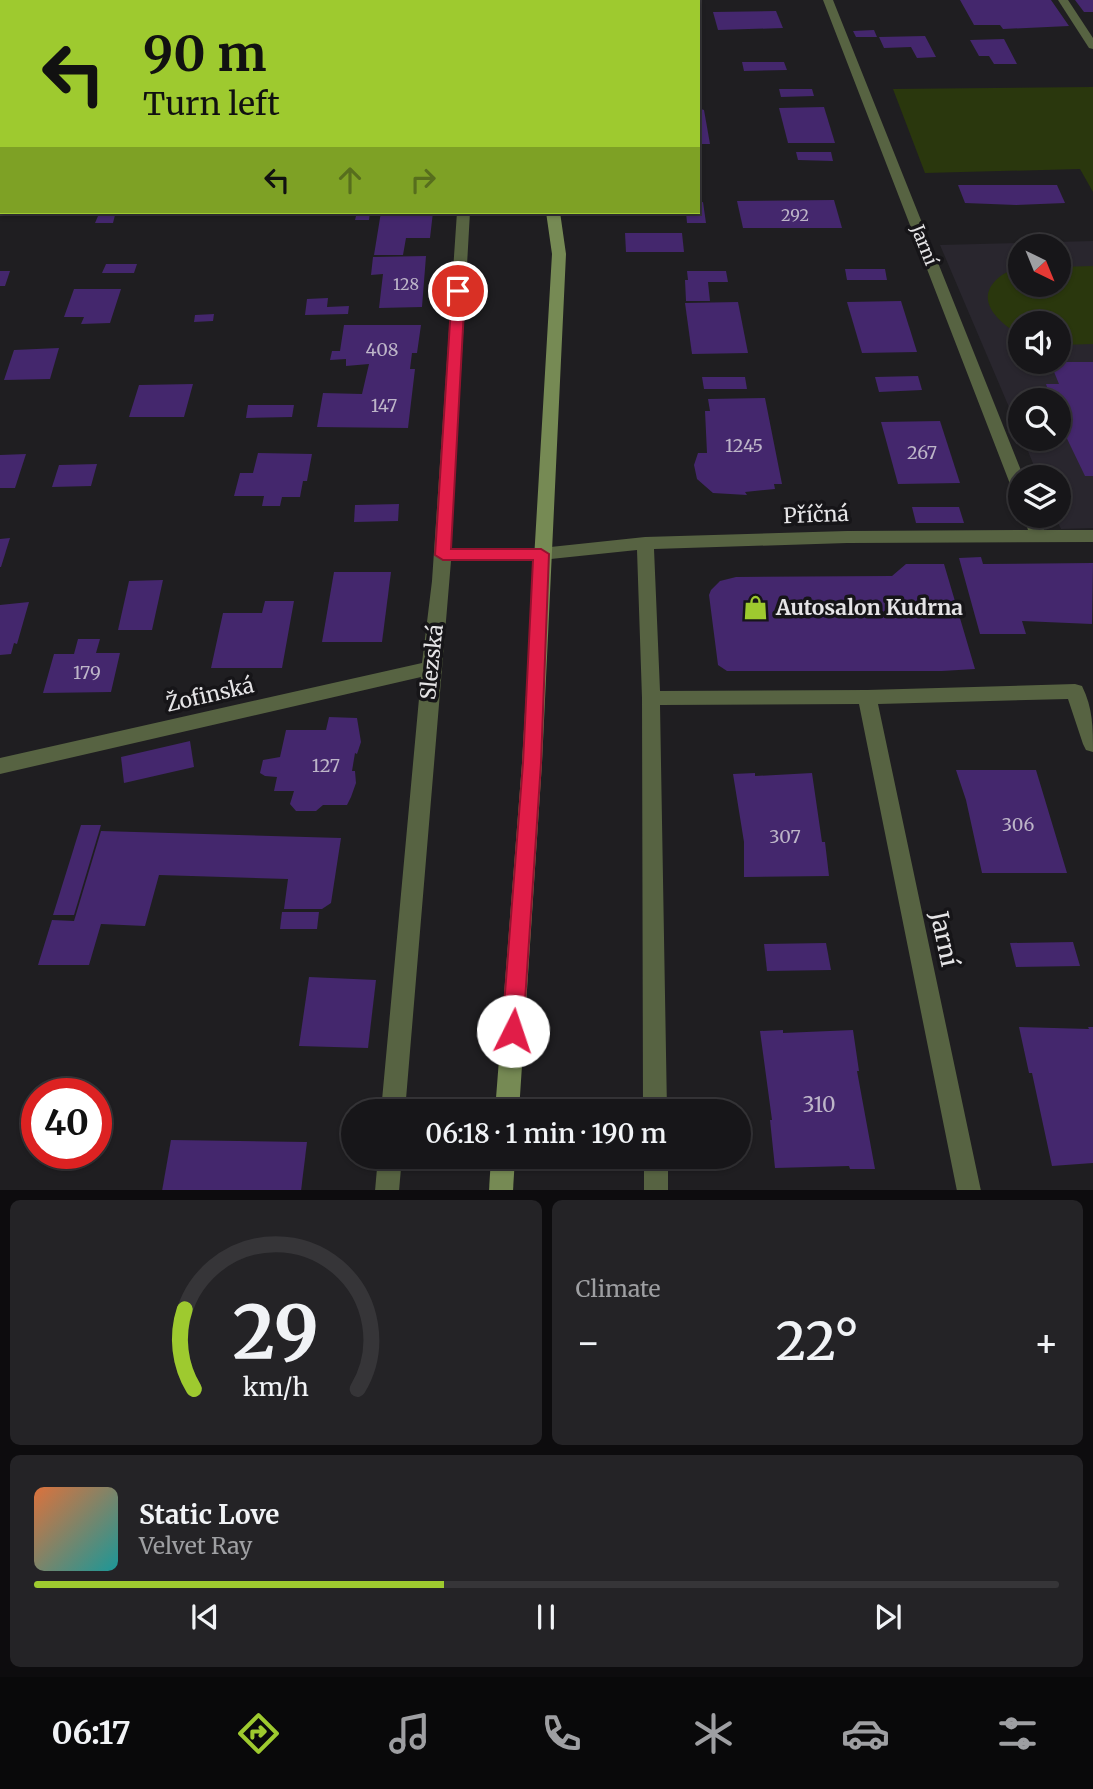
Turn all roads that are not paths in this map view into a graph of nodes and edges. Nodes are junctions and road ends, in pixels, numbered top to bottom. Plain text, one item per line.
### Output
1 (828, 0) edge
2 (1063, 0) edge
3 (1093, 46) edge
4 (463, 214) edge
5 (553, 214) edge
6 (1011, 465) edge
7 (1035, 528) edge
8 (1038, 536) junction
9 (1093, 536) edge
10 (645, 543) junction
11 (541, 554) junction
12 (443, 555) junction
13 (430, 668) junction
14 (867, 697) junction
15 (651, 698) junction
16 (1093, 744) edge
17 (0, 766) edge
18 (394, 1099) edge
19 (508, 1099) edge
20 (655, 1099) edge
21 (389, 1169) edge
22 (502, 1169) edge
23 (656, 1169) edge
24 (387, 1190) edge
25 (501, 1190) edge
26 (656, 1190) edge
27 (969, 1190) edge

1 - 6 street, Jarní
2 - 3 street
4 - 12 street, Slezská
5 - 11 street
7 - 8 street
8 - 9 street, Příčná
8 - 10 street, Příčná
10 - 11 street, Příčná
10 - 15 street
11 - 12 street, Příčná
11 - 19 street
12 - 13 street, Slezská
13 - 17 street, Žofinská
13 - 18 street, Slezská
14 - 15 street
14 - 16 street
14 - 27 street, Jarní
15 - 20 street
21 - 24 street
22 - 25 street
23 - 26 street

